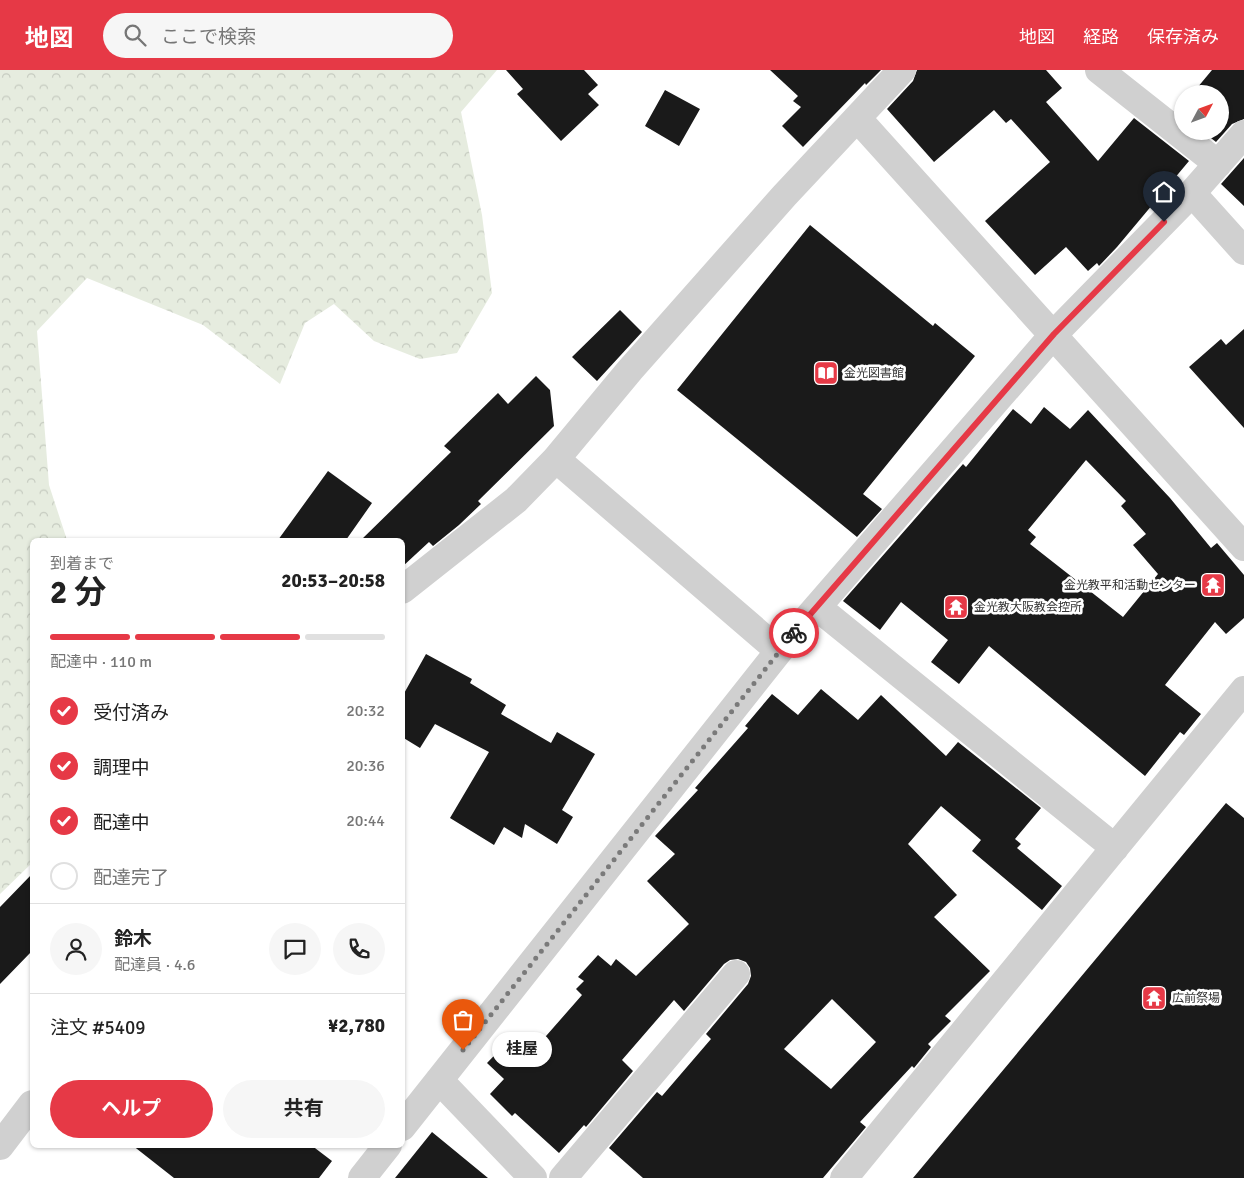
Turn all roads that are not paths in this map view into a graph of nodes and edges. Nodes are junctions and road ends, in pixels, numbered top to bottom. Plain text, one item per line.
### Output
1 (902, 70) edge
2 (1099, 70) edge
3 (857, 118) junction
4 (1244, 134) edge
5 (1218, 164) junction
6 (1192, 193) junction
7 (1244, 251) edge
8 (1054, 334) junction
9 (556, 459) junction
10 (1244, 546) edge
11 (405, 588) edge
12 (817, 607) junction
13 (779, 651) junction
14 (1244, 690) edge
15 (1114, 848) junction
16 (736, 974) dead end
17 (439, 1080) junction
18 (30, 1107) edge
19 (405, 1123) edge
20 (0, 1146) edge
21 (386, 1148) edge
22 (362, 1178) edge
23 (533, 1178) edge
24 (563, 1178) edge
25 (844, 1178) edge

1 - 3 street
2 - 5 street
3 - 8 street
3 - 9 street
4 - 5 street
5 - 6 street
6 - 7 street
6 - 8 street
8 - 10 street
8 - 12 street
9 - 11 street
9 - 13 street
12 - 13 street
12 - 15 street
13 - 17 street
14 - 15 street
15 - 25 street
16 - 24 street
17 - 19 street
17 - 23 street
18 - 20 street
21 - 22 street

